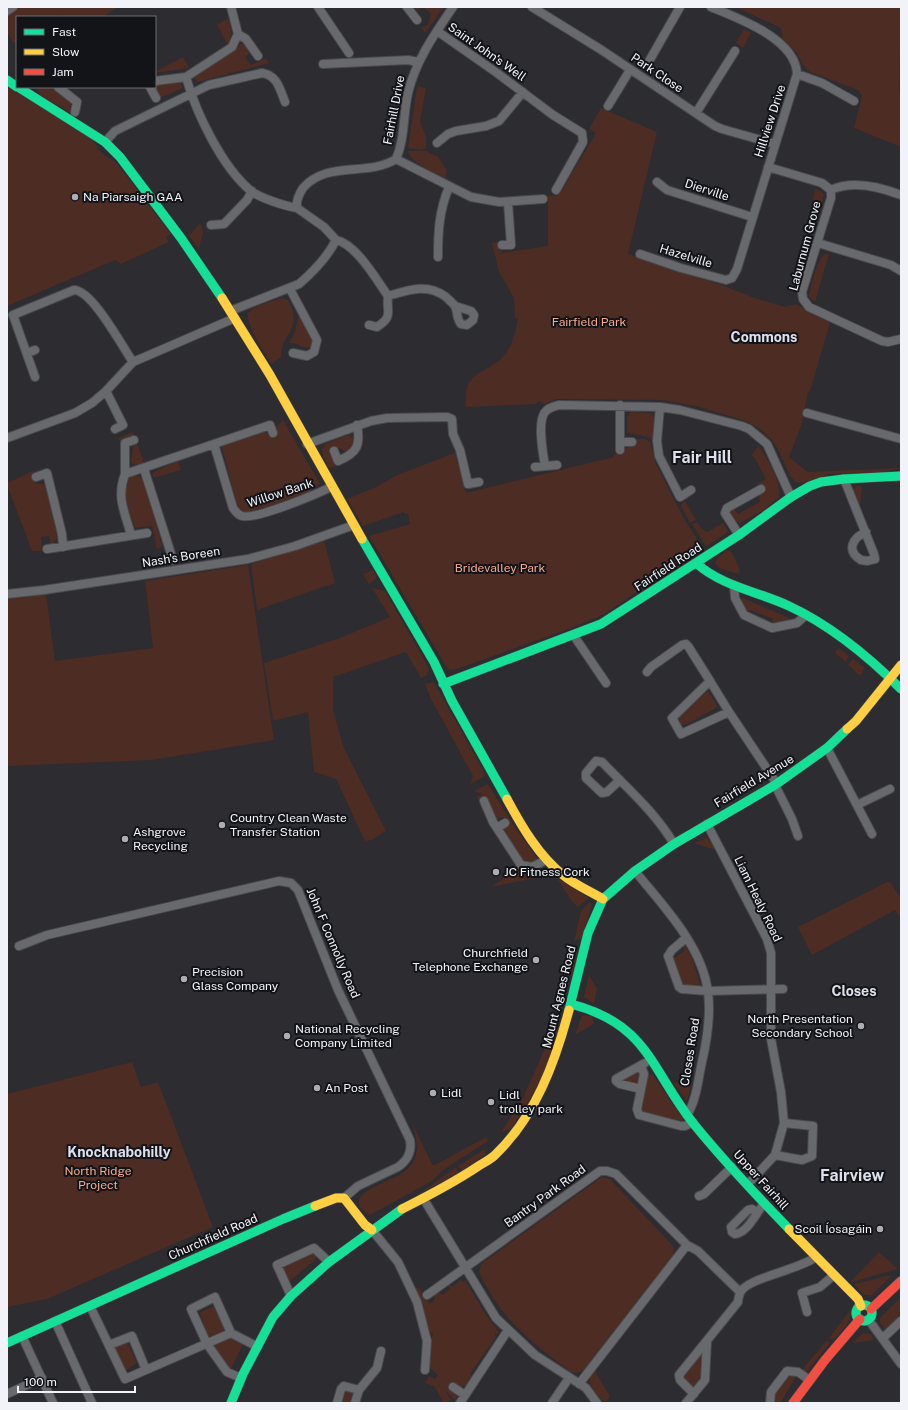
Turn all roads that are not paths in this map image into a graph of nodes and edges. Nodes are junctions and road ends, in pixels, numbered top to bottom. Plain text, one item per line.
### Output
1 (13, 7) edge
2 (231, 7) edge
3 (318, 7) edge
4 (407, 7) edge
5 (453, 7) edge
6 (532, 7) edge
7 (680, 7) edge
8 (711, 7) edge
9 (7, 11) edge
10 (418, 20) dead end
11 (437, 31) junction
12 (238, 34) junction
13 (735, 51) dead end
14 (349, 53) dead end
15 (258, 56) dead end
16 (418, 62) junction
17 (648, 63) dead end
18 (323, 64) dead end
19 (630, 70) junction
20 (797, 74) junction
21 (186, 77) junction
22 (7, 80) edge
23 (156, 81) edge
24 (16, 86) edge
25 (20, 88) edge
26 (59, 88) edge
27 (151, 88) edge
28 (523, 92) junction
29 (191, 94) junction
30 (156, 98) dead end
31 (854, 101) dead end
32 (285, 102) dead end
33 (608, 106) dead end
34 (75, 112) dead end
35 (696, 114) junction
36 (105, 142) junction
37 (437, 143) dead end
38 (775, 144) junction
39 (396, 159) junction
40 (768, 166) junction
41 (658, 182) dead end
42 (449, 187) junction
43 (556, 190) dead end
44 (831, 190) junction
45 (252, 191) junction
46 (901, 196) edge
47 (543, 199) dead end
48 (508, 202) junction
49 (297, 208) junction
50 (752, 217) junction
51 (211, 225) dead end
52 (336, 240) junction
53 (818, 243) junction
54 (502, 245) dead end
55 (640, 254) dead end
56 (438, 257) dead end
57 (901, 271) edge
58 (726, 280) joint
59 (290, 289) junction
60 (388, 296) junction
61 (455, 306) dead end
62 (233, 314) junction
63 (10, 316) edge
64 (369, 325) dead end
65 (901, 339) edge
66 (35, 350) dead end
67 (27, 353) junction
68 (293, 353) dead end
69 (133, 362) junction
70 (35, 377) dead end
71 (106, 392) junction
72 (620, 406) junction
73 (660, 407) junction
74 (807, 413) dead end
75 (357, 425) junction
76 (115, 429) dead end
77 (272, 433) dead end
78 (7, 438) edge
79 (901, 439) edge
80 (134, 440) dead end
81 (620, 442) junction
82 (632, 442) dead end
83 (214, 444) junction
84 (308, 444) junction
85 (620, 450) dead end
86 (334, 451) dead end
87 (557, 465) dead end
88 (545, 466) junction
89 (535, 467) dead end
90 (144, 469) junction
91 (125, 474) junction
92 (36, 477) dead end
93 (901, 477) edge
94 (844, 479) junction
95 (479, 482) dead end
96 (331, 487) junction
97 (761, 489) dead end
98 (691, 490) dead end
99 (791, 497) junction
100 (354, 525) junction
101 (866, 532) dead end
102 (147, 533) dead end
103 (131, 535) junction
104 (739, 535) junction
105 (63, 547) junction
106 (47, 549) dead end
107 (173, 560) dead end
108 (696, 563) junction
109 (734, 585) junction
110 (7, 594) edge
111 (806, 615) junction
112 (574, 636) junction
113 (901, 664) edge
114 (647, 672) dead end
115 (889, 678) junction
116 (710, 681) junction
117 (443, 684) junction
118 (606, 684) dead end
119 (901, 689) edge
120 (730, 712) junction
121 (827, 748) junction
122 (620, 780) dead end
123 (776, 784) junction
124 (890, 789) dead end
125 (484, 801) dead end
126 (857, 805) junction
127 (505, 823) dead end
128 (707, 824) junction
129 (497, 828) junction
130 (872, 834) dead end
131 (798, 836) dead end
132 (674, 844) junction
133 (546, 860) junction
134 (635, 871) junction
135 (604, 900) junction
136 (686, 938) junction
137 (19, 946) dead end
138 (771, 988) junction
139 (783, 989) dead end
140 (708, 991) junction
141 (571, 1004) junction
142 (651, 1060) junction
143 (641, 1066) junction
144 (641, 1089) junction
145 (690, 1118) junction
146 (784, 1123) junction
147 (775, 1155) junction
148 (732, 1167) junction
149 (748, 1184) junction
150 (699, 1196) dead end
151 (344, 1198) junction
152 (423, 1198) junction
153 (764, 1204) junction
154 (756, 1212) dead end
155 (370, 1231) junction
156 (687, 1245) junction
157 (816, 1257) junction
158 (328, 1262) junction
159 (467, 1267) junction
160 (834, 1275) junction
161 (901, 1281) edge
162 (740, 1292) junction
163 (427, 1294) dead end
164 (291, 1296) junction
165 (90, 1306) junction
166 (861, 1306) junction
167 (871, 1309) junction
168 (807, 1312) dead end
169 (864, 1319) junction
170 (901, 1321) edge
171 (55, 1322) junction
172 (508, 1330) junction
173 (231, 1333) junction
174 (22, 1336) junction
175 (883, 1338) junction
176 (707, 1341) junction
177 (7, 1343) edge
178 (207, 1344) junction
179 (109, 1345) junction
180 (258, 1347) junction
181 (381, 1351) dead end
182 (901, 1364) edge
183 (146, 1370) junction
184 (425, 1370) dead end
185 (42, 1378) junction
186 (241, 1378) junction
187 (569, 1378) junction
188 (808, 1379) junction
189 (579, 1384) junction
190 (453, 1387) dead end
191 (359, 1390) junction
192 (7, 1394) edge
193 (694, 1394) junction
194 (465, 1395) junction
195 (53, 1403) edge
196 (92, 1403) edge
197 (231, 1403) edge
198 (337, 1403) edge
199 (355, 1403) edge
200 (460, 1403) edge
201 (552, 1403) edge
202 (597, 1403) edge
203 (686, 1403) edge
204 (770, 1403) edge
205 (792, 1403) edge

1 - 9 street
2 - 12 street
3 - 14 street
4 - 10 street
5 - 11 street, Fairhill Drive
6 - 19 street, Park Close
7 - 17 street
8 - 20 street, Hillview Drive
11 - 16 street, Fairhill Drive
11 - 28 street, Saint John's Well
12 - 15 street
12 - 21 street
13 - 35 street
16 - 18 street
16 - 39 street, Fairhill Drive
19 - 33 street
19 - 35 street, Park Close
20 - 31 street
20 - 38 street, Hillview Drive
21 - 23 street
21 - 29 street
22 - 24 street
25 - 36 street
26 - 34 street
27 - 30 street
28 - 37 street, Saint John's Well
28 - 43 street, Saint John's Well
29 - 32 street
29 - 36 street
29 - 45 street
35 - 38 street, Park Close
36 - 62 street
38 - 40 street, Hillview Drive
39 - 42 street
39 - 49 street, Fairhill Drive
40 - 44 street
40 - 50 street, Hillview Drive
41 - 50 street, Dierville
42 - 48 street
42 - 56 street
44 - 46 street
44 - 53 street, Laburnum Grove
45 - 49 street
45 - 51 street
47 - 48 street
48 - 54 street
49 - 52 street
50 - 58 street, Hillview Drive
52 - 59 street
52 - 60 street
53 - 57 street
53 - 65 street, Laburnum Grove
55 - 58 street, Hazelville
59 - 62 street
59 - 68 street
60 - 61 street
60 - 64 street
62 - 69 street
62 - 84 street
63 - 67 street
63 - 69 street
66 - 67 street
67 - 70 street
69 - 71 street
71 - 76 street
71 - 78 street
72 - 73 street
72 - 81 street
72 - 88 street
73 - 98 street
73 - 99 street
74 - 79 street
75 - 84 street
75 - 86 street
75 - 95 street
77 - 83 street
80 - 91 street
81 - 82 street
81 - 85 street
83 - 90 street
83 - 96 street, Willow Bank
84 - 96 street
87 - 88 street
88 - 89 street
90 - 91 street
90 - 107 street
91 - 103 street
92 - 105 street
93 - 94 street, Fairfield Road
94 - 99 street, Fairfield Road
94 - 101 street
96 - 100 street
97 - 104 street
99 - 104 street, Fairfield Road
100 - 110 street, Nash's Boreen
100 - 117 street
102 - 103 street
103 - 105 street
104 - 108 street, Fairfield Road
105 - 106 street
108 - 109 street
108 - 112 street, Fairfield Road
109 - 111 street
109 - 111 street
111 - 115 street
112 - 117 street, Fairfield Road
112 - 118 street
113 - 115 street, Fairfield Avenue
114 - 116 street
115 - 119 street
115 - 121 street, Fairfield Avenue
116 - 120 street
116 - 120 street
117 - 133 street
120 - 123 street
121 - 123 street, Fairfield Avenue
121 - 126 street
122 - 132 street
123 - 128 street, Fairfield Avenue
123 - 131 street
124 - 126 street
125 - 129 street
126 - 130 street
127 - 129 street
128 - 132 street, Fairfield Avenue
128 - 138 street, Liam Healy Road
129 - 133 street
132 - 134 street, Fairfield Avenue
133 - 135 street
134 - 135 street, Fairfield Avenue
134 - 136 street, Closes Road
135 - 141 street, Mount Agnes Road
136 - 140 street, Closes Road
136 - 140 street
137 - 151 street, John F Connolly Road
138 - 139 street
138 - 140 street
138 - 146 street, Liam Healy Road
140 - 145 street, Closes Road
141 - 142 street, Upper Fairhill
141 - 152 street, Mount Agnes Road
142 - 143 street
142 - 145 street, Upper Fairhill
143 - 144 street
143 - 144 street
144 - 145 street
145 - 148 street, Upper Fairhill
146 - 147 street, Liam Healy Road
146 - 147 street
147 - 149 street, Liam Healy Road
148 - 149 street, Upper Fairhill
148 - 150 street
149 - 153 street, Upper Fairhill
151 - 155 street
151 - 165 street, Churchfield Road
152 - 155 street, Mount Agnes Road
152 - 159 street
153 - 154 street
153 - 157 street, Upper Fairhill
155 - 158 street, Mount Agnes Road
155 - 184 street
156 - 159 street, Bantry Park Road
156 - 162 street, Bantry Park Road
156 - 189 street
157 - 160 street, Upper Fairhill
157 - 162 street
158 - 164 street, Mount Agnes Road
158 - 164 street
159 - 163 street
159 - 172 street
160 - 166 street, Upper Fairhill
160 - 168 street
161 - 167 street
162 - 176 street
164 - 180 street, Mount Agnes Road
165 - 171 street, Churchfield Road
165 - 179 street
166 - 167 street
166 - 169 street
167 - 169 street
169 - 175 street
169 - 188 street
170 - 175 street
171 - 174 street, Churchfield Road
171 - 196 street
172 - 187 street
172 - 194 street
173 - 178 street
173 - 178 street
173 - 180 street
174 - 177 street, Churchfield Road
174 - 185 street
175 - 182 street
176 - 193 street
176 - 193 street
178 - 183 street
178 - 186 street
179 - 183 street
179 - 183 street
180 - 186 street, Mount Agnes Road
181 - 191 street
185 - 192 street
185 - 195 street
186 - 197 street, Mount Agnes Road
187 - 189 street
187 - 201 street
188 - 204 street
188 - 205 street
189 - 202 street
190 - 194 street
191 - 198 street
191 - 199 street
193 - 203 street
194 - 200 street

